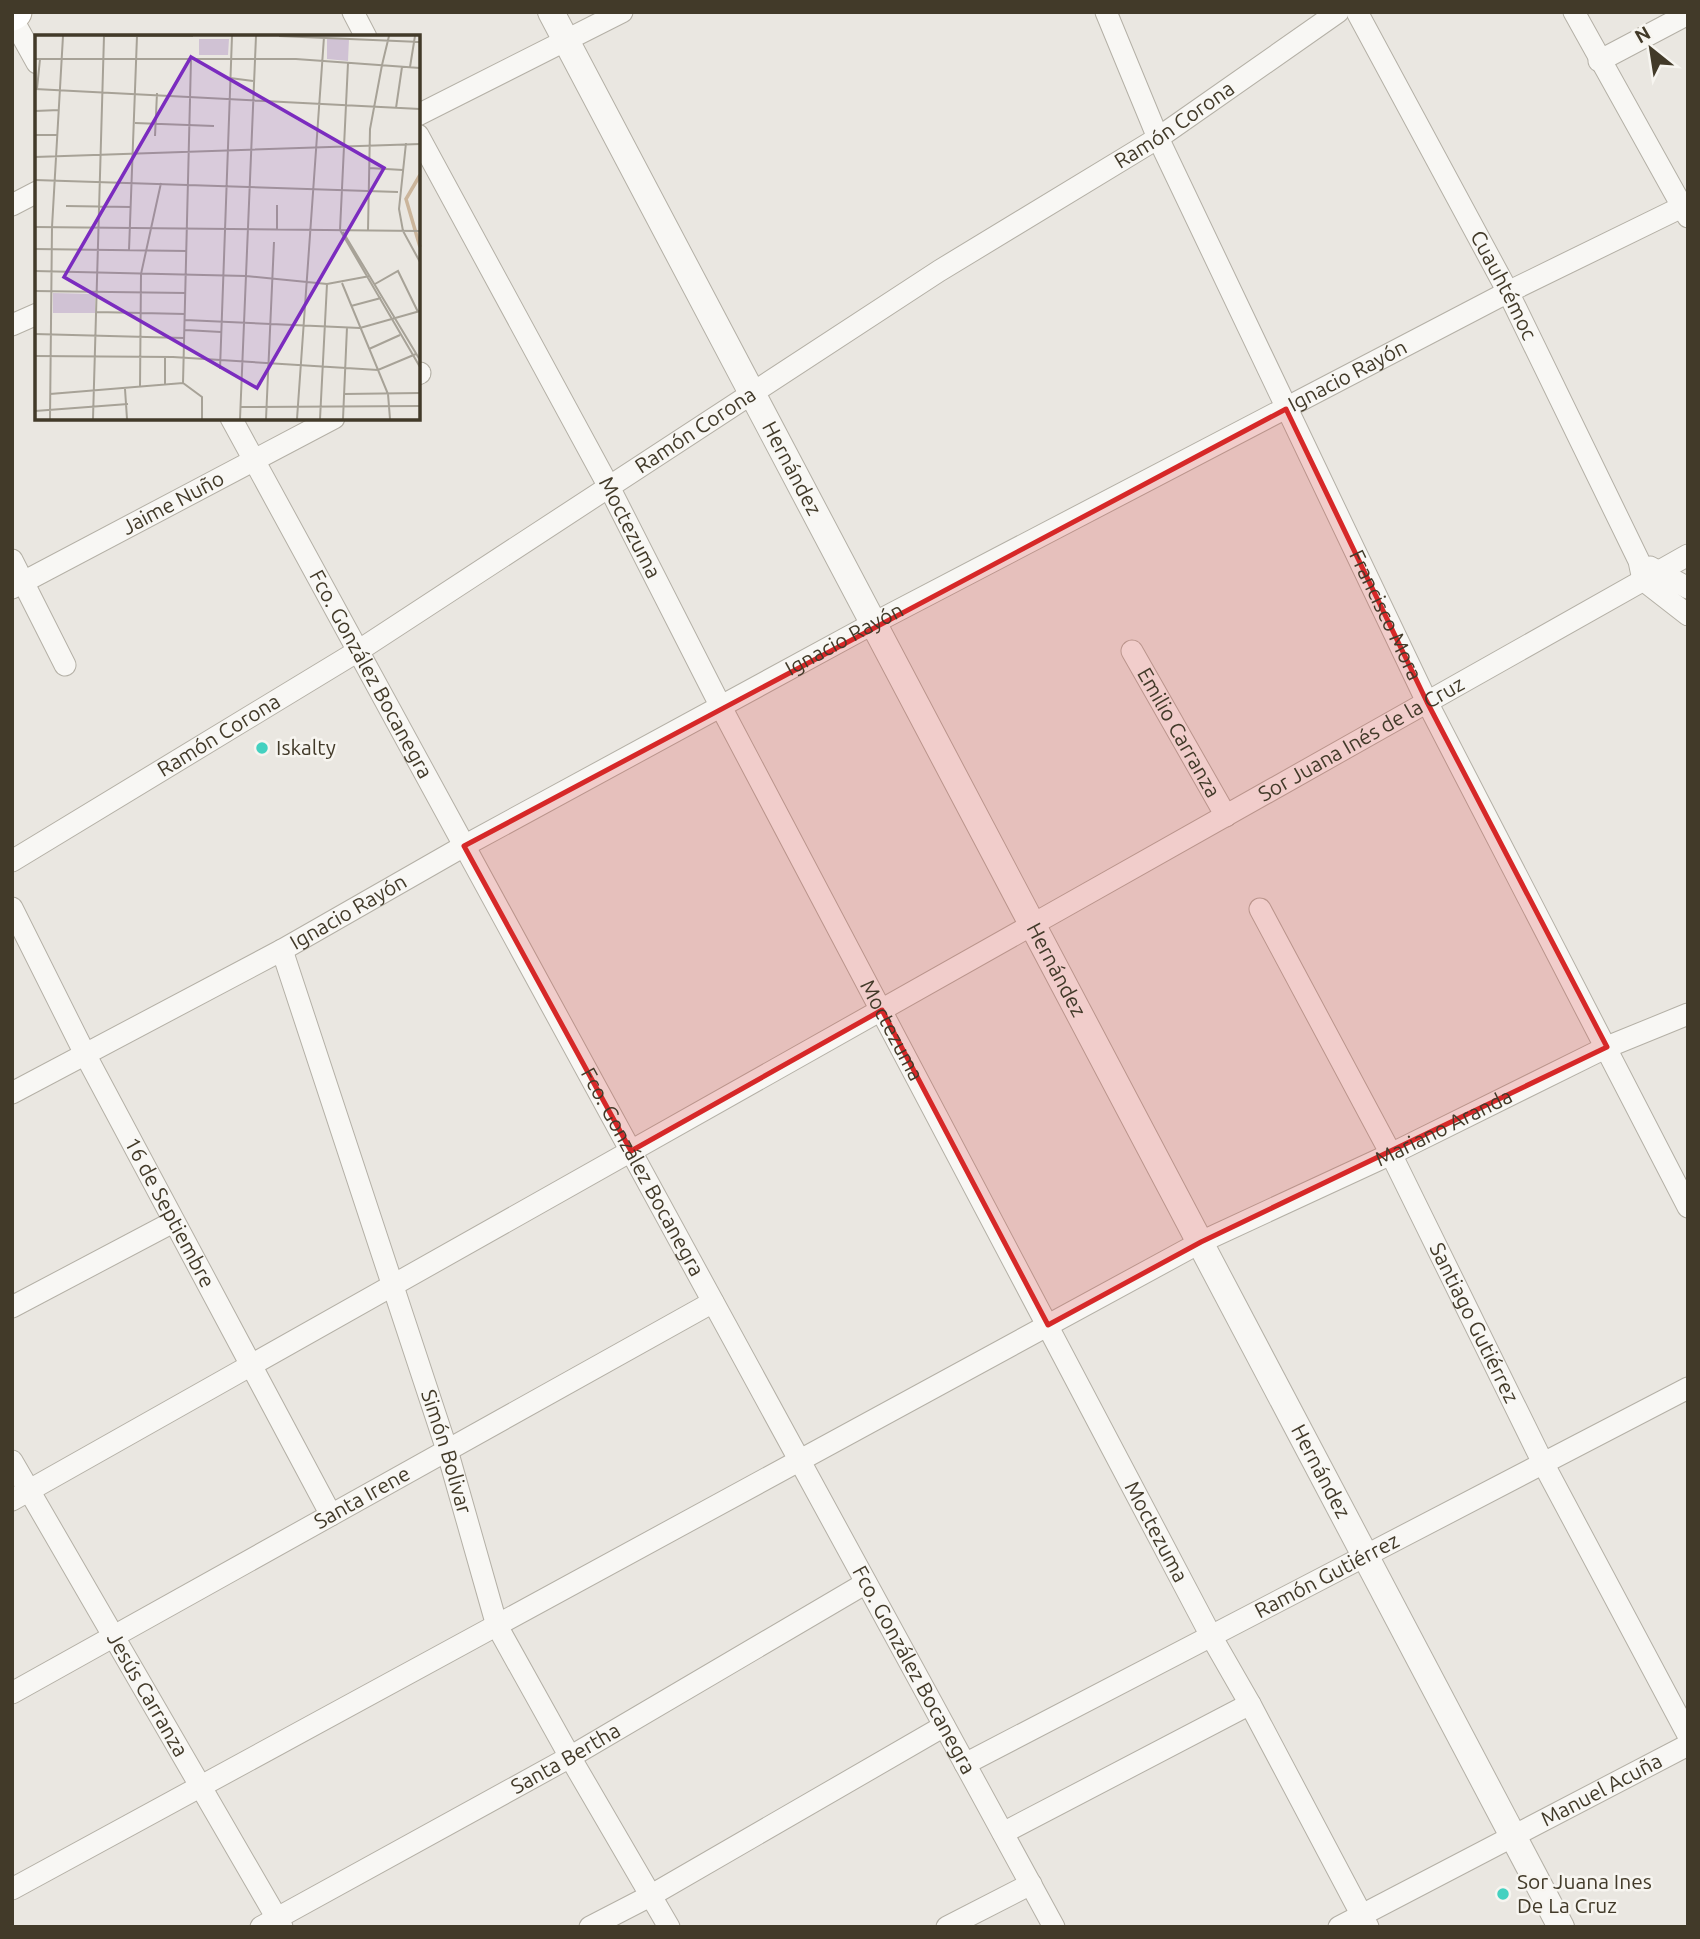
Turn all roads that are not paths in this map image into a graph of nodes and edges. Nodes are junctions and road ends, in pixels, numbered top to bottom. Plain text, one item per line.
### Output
1 (353, 12) edge
2 (551, 12) edge
3 (622, 12) edge
4 (1106, 12) edge
5 (1338, 12) edge
6 (1357, 12) edge
7 (1573, 12) edge
8 (1688, 14) edge
9 (13, 15) edge
10 (365, 35) edge
11 (566, 40) junction
12 (35, 59) edge
13 (1599, 61) junction
14 (420, 114) edge
15 (1158, 138) junction
16 (420, 139) edge
17 (35, 193) edge
18 (12, 205) edge
19 (1686, 209) edge
20 (1508, 292) junction
21 (35, 315) edge
22 (12, 325) edge
23 (753, 393) junction
24 (1286, 409) junction
25 (231, 420) edge
26 (330, 420) edge
27 (254, 461) junction
28 (609, 487) junction
29 (1688, 555) edge
30 (12, 560) edge
31 (1647, 571) junction
32 (18, 585) edge
33 (1688, 588) edge
34 (1688, 615) edge
35 (874, 623) junction
36 (1132, 651) dead end
37 (358, 652) junction
38 (65, 665) dead end
39 (1427, 702) junction
40 (721, 708) junction
41 (1226, 816) junction
42 (464, 846) junction
43 (12, 861) edge
44 (12, 908) edge
45 (1260, 909) dead end
46 (1033, 924) junction
47 (282, 950) junction
48 (882, 1010) junction
49 (1688, 1014) edge
50 (1607, 1047) junction
51 (86, 1056) junction
52 (12, 1093) edge
53 (631, 1151) junction
54 (1391, 1154) junction
55 (1688, 1207) edge
56 (173, 1222) junction
57 (1201, 1242) junction
58 (394, 1285) junction
59 (713, 1302) junction
60 (12, 1307) edge
61 (1048, 1325) junction
62 (253, 1365) junction
63 (1688, 1388) edge
64 (447, 1450) junction
65 (12, 1461) edge
66 (800, 1461) junction
67 (1544, 1463) junction
68 (21, 1495) edge
69 (331, 1515) junction
70 (1365, 1556) junction
71 (866, 1583) junction
72 (497, 1626) junction
73 (1211, 1636) junction
74 (113, 1637) junction
75 (12, 1693) edge
76 (1250, 1704) junction
77 (944, 1726) junction
78 (1688, 1735) edge
79 (1688, 1745) edge
80 (570, 1757) junction
81 (965, 1764) junction
82 (201, 1786) junction
83 (1003, 1833) junction
84 (1514, 1837) junction
85 (1031, 1884) junction
86 (12, 1889) edge
87 (650, 1896) junction
88 (1365, 1921) edge
89 (274, 1924) edge
90 (590, 1927) edge
91 (669, 1927) edge
92 (947, 1927) edge
93 (1054, 1927) edge
94 (1339, 1927) edge
95 (1561, 1927) edge

1 - 10 street
2 - 11 street, Hernández
3 - 11 street
4 - 15 street, Francisco Mora
5 - 15 street, Ramón Corona
6 - 20 street, Cuauhtémoc
7 - 13 street
8 - 13 street
9 - 12 street
11 - 14 street
11 - 23 street, Hernández
13 - 19 street
15 - 23 street, Ramón Corona
15 - 24 street, Francisco Mora
16 - 28 street, Moctezuma
17 - 18 street
19 - 20 street, Ignacio Rayón
20 - 24 street, Ignacio Rayón
20 - 31 street, Cuauhtémoc
21 - 22 street
23 - 28 street, Ramón Corona
23 - 35 street, Hernández
24 - 35 street, Ignacio Rayón
24 - 39 street, Francisco Mora
25 - 27 street, Fco. González Bocanegra
26 - 27 street, Jaime Nuño
27 - 32 street, Jaime Nuño
27 - 37 street, Fco. González Bocanegra
28 - 37 street, Ramón Corona
28 - 40 street, Moctezuma
29 - 31 street, Sor Juana Inés de la Cruz
30 - 32 street
31 - 33 street
31 - 34 street, Cuauhtémoc
31 - 39 street, Sor Juana Inés de la Cruz
32 - 38 street
35 - 40 street, Ignacio Rayón
35 - 46 street, Hernández
36 - 41 street, Emilio Carranza
37 - 42 street, Fco. González Bocanegra
37 - 43 street, Ramón Corona
39 - 41 street, Sor Juana Inés de la Cruz
39 - 50 street, Francisco Mora
40 - 42 street, Ignacio Rayón
40 - 48 street, Moctezuma
41 - 46 street, Sor Juana Inés de la Cruz
42 - 47 street, Ignacio Rayón
42 - 53 street, Fco. González Bocanegra
44 - 51 street, 16 de Septiembre
45 - 54 street, Santiago Gutiérrez
46 - 48 street, Sor Juana Inés de la Cruz
46 - 57 street, Hernández
47 - 51 street, Ignacio Rayón
47 - 58 street, Simón Bolivar
48 - 53 street, Sor Juana Inés de la Cruz
48 - 61 street, Moctezuma
49 - 50 street, Mariano Aranda
50 - 54 street, Mariano Aranda
50 - 55 street, Francisco Mora
51 - 52 street, Ignacio Rayón
51 - 56 street, 16 de Septiembre
53 - 58 street, Sor Juana Inés de la Cruz
53 - 59 street, Fco. González Bocanegra
54 - 57 street, Mariano Aranda
54 - 67 street, Santiago Gutiérrez
56 - 60 street
56 - 62 street, 16 de Septiembre
57 - 61 street, Mariano Aranda
57 - 70 street, Hernández
58 - 62 street, Sor Juana Inés de la Cruz
58 - 64 street, Simón Bolivar
59 - 64 street, Santa Irene
59 - 66 street, Fco. González Bocanegra
61 - 66 street, Mariano Aranda
61 - 73 street, Moctezuma
62 - 68 street, Sor Juana Inés de la Cruz
62 - 69 street, 16 de Septiembre
63 - 67 street, Ramón Gutiérrez
64 - 69 street, Santa Irene
64 - 72 street, Simón Bolivar
65 - 68 street, Jesús Carranza
66 - 71 street, Fco. González Bocanegra
66 - 72 street, Mariano Aranda
67 - 70 street, Ramón Gutiérrez
67 - 78 street, Santiago Gutiérrez
68 - 74 street, Jesús Carranza
69 - 74 street, Santa Irene
70 - 73 street, Ramón Gutiérrez
70 - 84 street, Hernández
71 - 77 street, Fco. González Bocanegra
71 - 80 street, Santa Bertha
72 - 80 street, Simón Bolivar
72 - 82 street, Mariano Aranda
73 - 76 street, Moctezuma
73 - 81 street, Ramón Gutiérrez
74 - 75 street, Santa Irene
74 - 82 street, Jesús Carranza
76 - 83 street
76 - 88 street, Moctezuma
77 - 81 street, Fco. González Bocanegra
77 - 87 street
79 - 84 street, Manuel Acuña
80 - 87 street, Simón Bolivar
80 - 89 street, Santa Bertha
81 - 83 street, Fco. González Bocanegra
82 - 86 street, Mariano Aranda
82 - 89 street, Jesús Carranza
83 - 85 street, Fco. González Bocanegra
84 - 88 street, Manuel Acuña
84 - 95 street, Hernández
85 - 92 street
85 - 93 street, Fco. González Bocanegra
87 - 90 street
87 - 91 street, Simón Bolivar
88 - 94 street, Manuel Acuña

